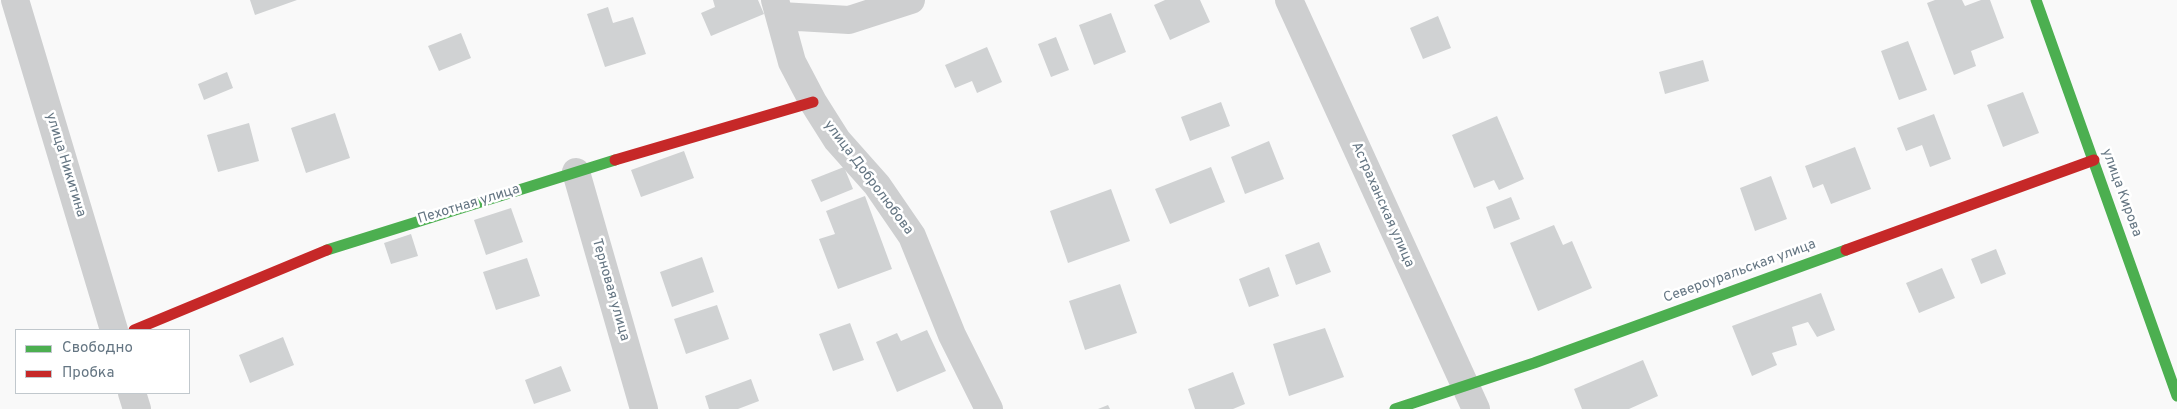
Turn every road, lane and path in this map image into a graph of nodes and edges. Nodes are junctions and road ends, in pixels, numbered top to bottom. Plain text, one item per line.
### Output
1 (15, 0) edge
2 (911, 0) edge
3 (1289, 0) edge
4 (2036, 0) edge
5 (778, 8) edge
6 (813, 102) junction
7 (2094, 160) junction
8 (576, 172) junction
9 (114, 329) edge
10 (136, 329) edge
11 (1464, 385) junction
12 (132, 394) edge
13 (2177, 396) edge
14 (137, 409) edge
15 (644, 409) edge
16 (989, 409) edge
17 (1395, 409) edge
18 (1476, 409) edge

1 - 9 street, улица Никитина
2 - 5 street
3 - 11 street, Астраханская улица
4 - 7 street, улица Кирова
5 - 6 street, улица Добролюбова
6 - 8 street, Пехотная улица
6 - 16 street, улица Добролюбова
7 - 11 street, Североуральская улица
7 - 13 street, улица Кирова
8 - 10 street, Пехотная улица
8 - 15 street, Терновая улица
11 - 17 street, Североуральская улица
11 - 18 street, Астраханская улица
12 - 14 street

